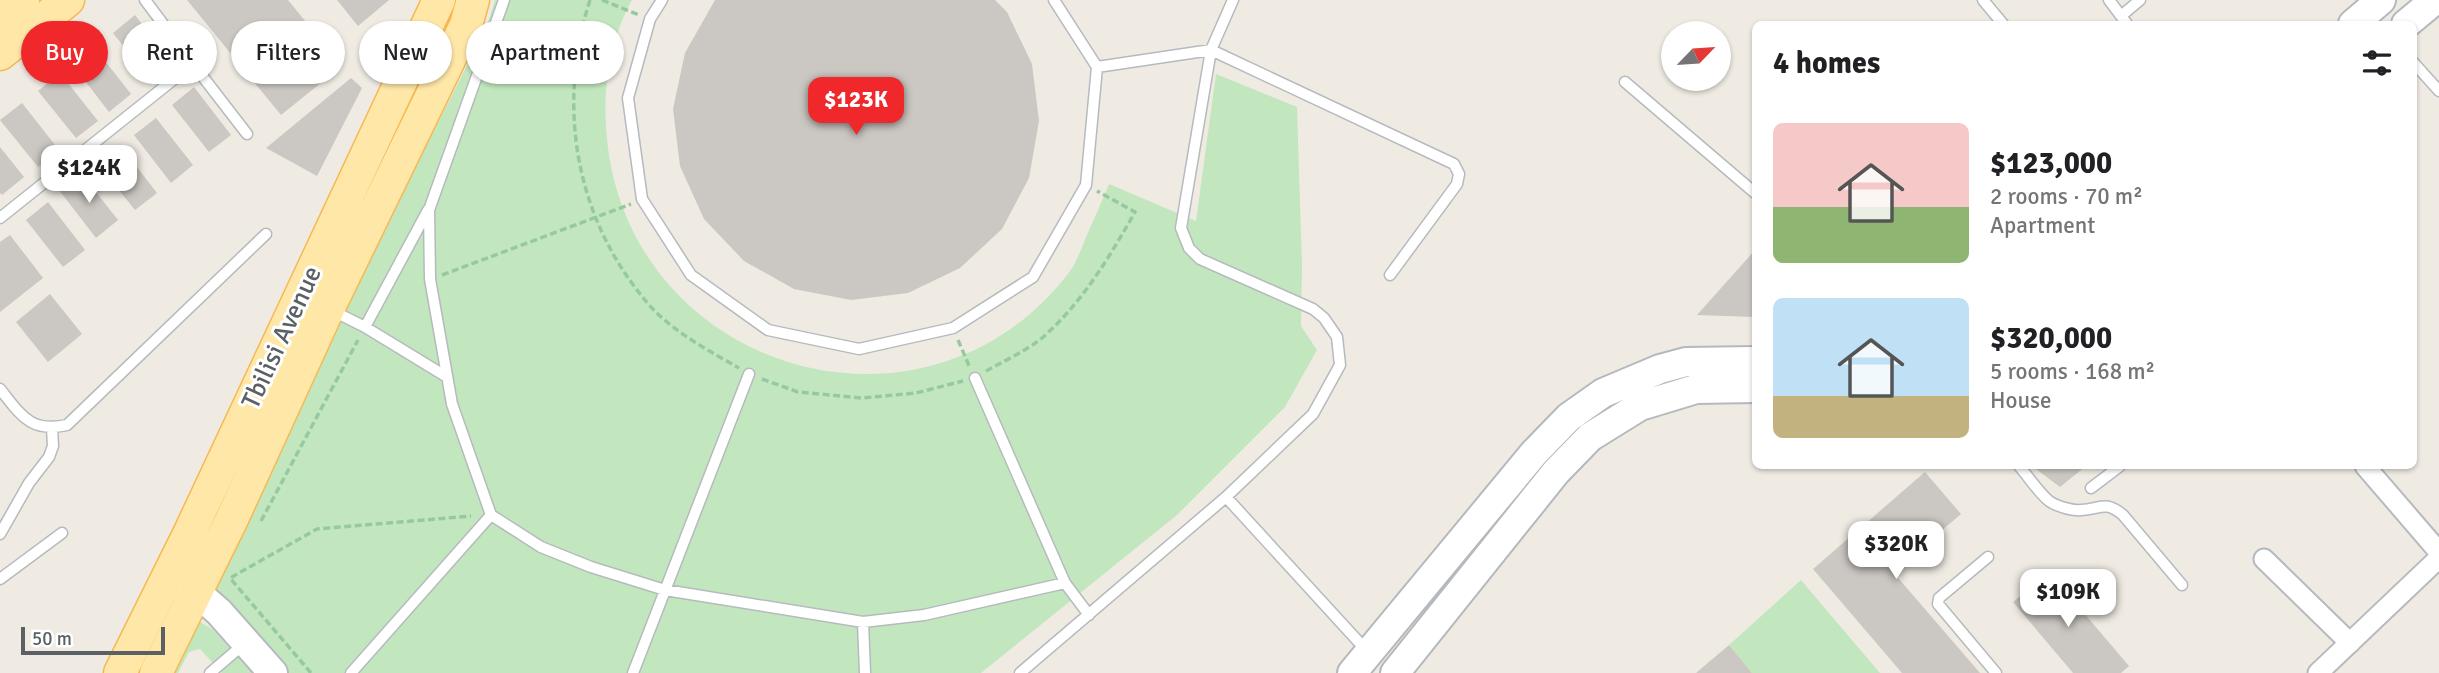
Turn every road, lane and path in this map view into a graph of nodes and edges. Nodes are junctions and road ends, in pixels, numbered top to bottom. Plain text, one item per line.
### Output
1 (23, 0) edge
2 (68, 0) edge
3 (145, 0) edge
4 (439, 0) edge
5 (473, 0) edge
6 (504, 0) edge
7 (590, 0) edge
8 (602, 0) edge
9 (662, 0) edge
10 (1054, 0) edge
11 (1233, 0) edge
12 (1983, 0) edge
13 (2109, 0) edge
14 (2140, 0) edge
15 (2381, 0) edge
16 (2435, 0) edge
17 (0, 18) edge
18 (650, 19) junction
19 (2124, 20) edge
20 (161, 21) edge
21 (2000, 21) edge
22 (2356, 21) edge
23 (2410, 21) edge
24 (1211, 50) junction
25 (0, 54) edge
26 (2417, 66) edge
27 (1097, 67) junction
28 (1625, 82) dead end
29 (168, 84) edge
30 (208, 84) edge
31 (2439, 91) edge
32 (247, 134) dead end
33 (1086, 185) junction
34 (1752, 191) edge
35 (642, 199) junction
36 (429, 210) junction
37 (596, 217) junction
38 (0, 218) edge
39 (265, 233) dead end
40 (1390, 275) dead end
41 (430, 279) junction
42 (328, 309) junction
43 (365, 327) junction
44 (953, 328) junction
45 (1752, 361) edge
46 (749, 374) junction
47 (447, 377) junction
48 (975, 378) junction
49 (0, 388) edge
50 (1752, 388) edge
51 (52, 428) junction
52 (2023, 469) edge
53 (2116, 469) edge
54 (2368, 469) edge
55 (2091, 488) dead end
56 (1226, 497) junction
57 (491, 514) junction
58 (256, 530) dead end
59 (62, 533) dead end
60 (0, 534) edge
61 (2439, 552) edge
62 (1988, 557) dead end
63 (2439, 558) edge
64 (2264, 559) dead end
65 (236, 566) dead end
66 (167, 576) junction
67 (230, 578) junction
68 (0, 579) edge
69 (1065, 583) junction
70 (2182, 585) dead end
71 (665, 590) junction
72 (197, 592) junction
73 (1089, 615) junction
74 (863, 622) junction
75 (246, 642) junction
76 (2350, 643) junction
77 (1361, 663) edge
78 (120, 673) edge
79 (156, 673) edge
80 (210, 673) edge
81 (273, 673) edge
82 (311, 673) edge
83 (351, 673) edge
84 (633, 673) edge
85 (865, 673) edge
86 (1020, 673) edge
87 (1395, 673) edge
88 (1996, 673) edge
89 (2318, 673) edge

1 - 17 main road
2 - 25 main road
3 - 20 lane
4 - 66 main road, Tbilisi Avenue
5 - 42 main road, Tbilisi Avenue
6 - 36 lane
7 - 37 path
8 - 18 path
9 - 18 lane
10 - 27 lane
11 - 24 lane
12 - 21 lane
13 - 19 lane
14 - 19 lane
15 - 22 main road
16 - 23 main road
18 - 35 lane
24 - 27 lane
24 - 40 lane
24 - 56 lane
26 - 31 lane
27 - 33 lane
28 - 34 lane
29 - 38 lane
30 - 32 lane
33 - 44 lane
33 - 48 path
35 - 37 path
35 - 44 lane
36 - 41 lane
36 - 43 lane
37 - 41 path
37 - 46 path
39 - 51 lane
41 - 47 lane
42 - 43 lane
42 - 72 main road, Tbilisi Avenue
43 - 47 lane
43 - 58 path
44 - 48 path
45 - 77 main road
46 - 48 path
46 - 71 lane
47 - 57 lane
48 - 69 lane
49 - 51 lane
50 - 87 main road
51 - 60 lane
52 - 70 lane
53 - 55 lane
54 - 61 street
56 - 73 lane
56 - 77 lane
57 - 67 path
57 - 71 lane
57 - 83 lane
59 - 68 lane
62 - 88 lane
63 - 76 street
64 - 76 street
65 - 67 path
66 - 72 main road
66 - 78 main road, Tbilisi Avenue
67 - 82 path
69 - 73 lane
69 - 74 lane
71 - 74 lane
71 - 84 lane
72 - 75 main road
72 - 79 main road, Tbilisi Avenue
73 - 86 lane
74 - 85 lane
75 - 80 lane
75 - 81 main road
76 - 89 street

